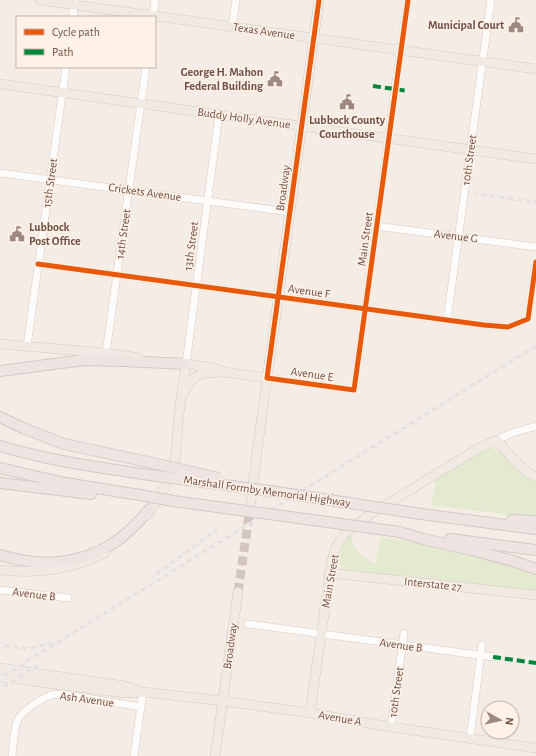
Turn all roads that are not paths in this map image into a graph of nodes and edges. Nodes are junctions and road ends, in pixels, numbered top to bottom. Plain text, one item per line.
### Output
1 (40, 0) edge
2 (155, 0) edge
3 (236, 0) edge
4 (319, 0) edge
5 (408, 0) edge
6 (491, 0) edge
7 (75, 2) edge
8 (73, 16) edge
9 (153, 16) edge
10 (156, 16) edge
11 (232, 27) junction
12 (314, 38) junction
13 (401, 50) junction
14 (483, 61) junction
15 (66, 68) edge
16 (146, 68) edge
17 (536, 69) edge
18 (0, 84) edge
19 (62, 93) junction
20 (141, 103) junction
21 (219, 114) junction
22 (302, 126) junction
23 (388, 138) junction
24 (471, 150) junction
25 (536, 159) edge
26 (0, 173) edge
27 (50, 180) junction
28 (129, 190) junction
29 (207, 201) junction
30 (290, 212) junction
31 (376, 226) junction
32 (459, 237) junction
33 (536, 247) edge
34 (536, 262) edge
35 (38, 264) junction
36 (117, 274) junction
37 (196, 285) junction
38 (278, 297) junction
39 (365, 309) junction
40 (447, 320) junction
41 (0, 344) edge
42 (27, 346) junction
43 (106, 353) junction
44 (186, 364) junction
45 (0, 371) edge
46 (224, 372) junction
47 (267, 378) junction
48 (354, 390) joint
49 (181, 399) junction
50 (0, 417) edge
51 (536, 426) edge
52 (498, 440) junction
53 (0, 446) edge
54 (0, 468) edge
55 (536, 477) edge
56 (0, 483) edge
57 (277, 492) junction
58 (139, 497) junction
59 (150, 509) junction
60 (250, 509) tunnel mouth
61 (464, 520) junction
62 (536, 520) edge
63 (536, 529) edge
64 (400, 532) junction
65 (536, 550) edge
66 (0, 554) edge
67 (536, 569) edge
68 (0, 570) edge
69 (330, 573) junction
70 (0, 590) edge
71 (238, 592) tunnel mouth
72 (536, 595) edge
73 (68, 598) dead end
74 (248, 624) dead end
75 (321, 633) junction
76 (404, 633) dead end
77 (402, 645) junction
78 (482, 645) dead end
79 (481, 655) junction
80 (493, 657) dead end
81 (0, 668) edge
82 (0, 677) edge
83 (143, 692) junction
84 (223, 701) junction
85 (141, 707) junction
86 (310, 713) junction
87 (391, 727) junction
88 (470, 739) junction
89 (536, 748) edge
90 (12, 756) edge
91 (134, 756) edge
92 (215, 756) edge

1 - 7 main road, Texas Avenue
2 - 9 street
3 - 11 street
4 - 12 main road, Broadway
5 - 13 street, Main Street
6 - 14 street, 10th Street
7 - 8 street
7 - 9 main road, Texas Avenue
10 - 11 main road, Texas Avenue
11 - 12 main road, Texas Avenue
12 - 13 main road, Texas Avenue
12 - 22 main road, Broadway
13 - 14 main road, Texas Avenue
13 - 23 street, Main Street
14 - 17 main road, Texas Avenue
14 - 24 street, 10th Street
15 - 19 street, 15th Street
16 - 20 street, 14th Street
18 - 19 main road, Buddy Holly Avenue
19 - 20 main road, Buddy Holly Avenue
19 - 27 street, 15th Street
20 - 21 main road, Buddy Holly Avenue
20 - 28 street, 14th Street
21 - 22 main road, Buddy Holly Avenue
21 - 29 street, 13th Street
22 - 23 main road, Buddy Holly Avenue
22 - 30 main road, Broadway
23 - 24 main road, Buddy Holly Avenue
23 - 31 street, Main Street
24 - 25 main road, Buddy Holly Avenue
24 - 32 street, 10th Street
26 - 27 street, Crickets Avenue
27 - 28 street, Crickets Avenue
27 - 35 street, 15th Street
28 - 29 street, Crickets Avenue
28 - 36 street, 14th Street
29 - 30 street, Crickets Avenue
29 - 37 street, 13th Street
30 - 38 main road, Broadway
31 - 32 street, Avenue G
31 - 39 street, Main Street
32 - 33 street, Avenue G
32 - 40 street, 10th Street
34 - 40 street, Avenue F
35 - 36 street, Avenue F
35 - 42 street, 15th Street
36 - 37 street, Avenue F
36 - 43 street, 14th Street
37 - 38 street, Avenue F
37 - 44 street, 13th Street
38 - 39 street, Avenue F
38 - 47 main road, Broadway
39 - 40 street, Avenue F
39 - 48 street, Main Street
41 - 42 main road, Avenue E
42 - 43 main road, Avenue E
43 - 44 main road, Avenue E
44 - 45 highway
44 - 46 main road, Avenue E
44 - 49 main road, 13th Street
46 - 47 main road, Avenue E
46 - 49 main road
47 - 48 street, Avenue E
47 - 60 main road, Broadway
49 - 59 main road, 13th Street
50 - 57 highway, bridge
51 - 52 street
52 - 55 main road
52 - 69 main road, Main Street
53 - 57 highway, Marshall Formby Memorial Highway, bridge
54 - 58 highway
56 - 58 highway
57 - 61 highway, Marshall Formby Memorial Highway, bridge
58 - 64 highway, Marshall Formby Memorial Highway, bridge
59 - 66 highway
59 - 68 main road
61 - 62 highway
61 - 63 highway, Marshall Formby Memorial Highway
64 - 65 highway, Marshall Formby Memorial Highway
64 - 67 highway
69 - 72 main road, Interstate 27
69 - 75 main road, Main Street
70 - 73 street, Avenue B
71 - 84 main road, Broadway
74 - 75 street, Avenue B
75 - 77 street, Avenue B
75 - 86 main road, Main Street
76 - 77 street, 10th Street
77 - 79 street, Avenue B
77 - 87 street, 10th Street
78 - 79 street
79 - 80 street, Avenue B
79 - 88 street
81 - 83 main road, Avenue A
82 - 83 main road, Avenue A
83 - 84 main road, Avenue A
83 - 85 street
84 - 86 main road, Avenue A
84 - 92 main road, Broadway
85 - 90 street, Ash Avenue
85 - 91 street
86 - 87 main road, Avenue A
87 - 88 main road, Avenue A
88 - 89 main road, Avenue A

